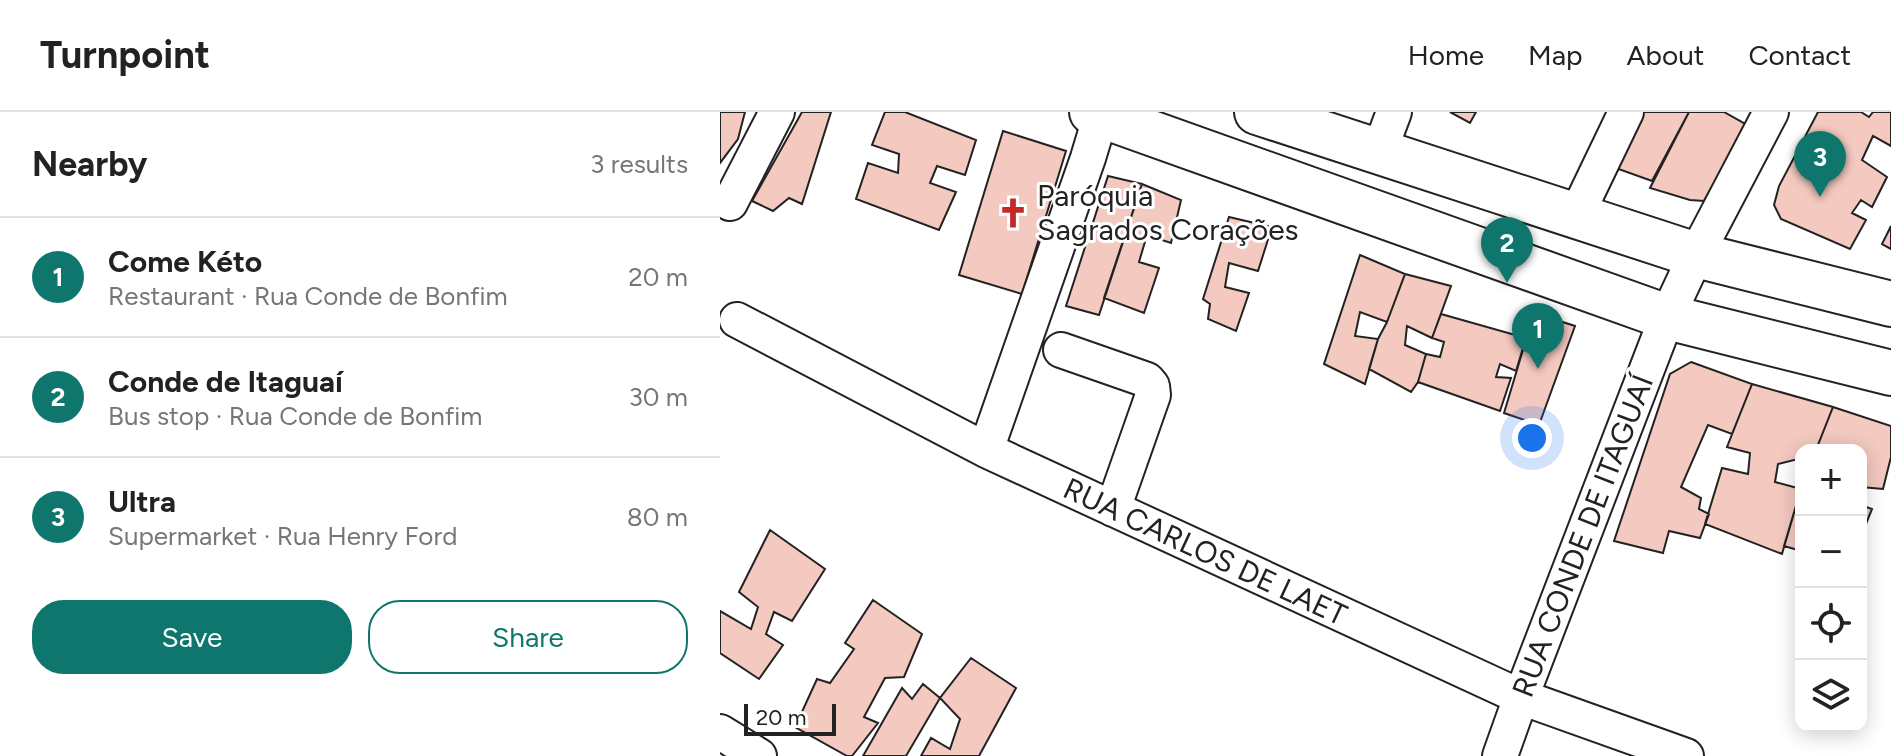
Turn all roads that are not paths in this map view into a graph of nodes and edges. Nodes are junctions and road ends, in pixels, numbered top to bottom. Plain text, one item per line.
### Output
1 (777, 112) edge
2 (1257, 112) edge
3 (1394, 112) edge
4 (1626, 112) edge
5 (1771, 112) edge
6 (1097, 113) edge
7 (1379, 152) junction
8 (730, 203) dead end
9 (1576, 216) junction
10 (1696, 255) junction
11 (1891, 304) edge
12 (1667, 317) junction
13 (737, 320) dead end
14 (1061, 350) dead end
15 (1891, 373) edge
16 (986, 450) junction
17 (1113, 509) junction
18 (1521, 697) junction
19 (720, 732) edge
20 (759, 756) edge
21 (1500, 756) edge
22 (1686, 756) edge

1 - 8 street
2 - 7 main road
3 - 7 street
4 - 9 street
5 - 10 street, RUA CONDE DE ITAGUAÍ
6 - 12 main road
6 - 16 street
7 - 9 main road
9 - 10 main road
10 - 11 main road
10 - 12 street, RUA CONDE DE ITAGUAÍ
12 - 15 main road
12 - 18 street, RUA CONDE DE ITAGUAÍ
13 - 16 street, RUA CARLOS DE LAET
14 - 17 street
16 - 17 street, RUA CARLOS DE LAET
17 - 18 street, RUA CARLOS DE LAET
18 - 21 street, RUA CONDE DE ITAGUAÍ
18 - 22 street, RUA CARLOS DE LAET
19 - 20 street

